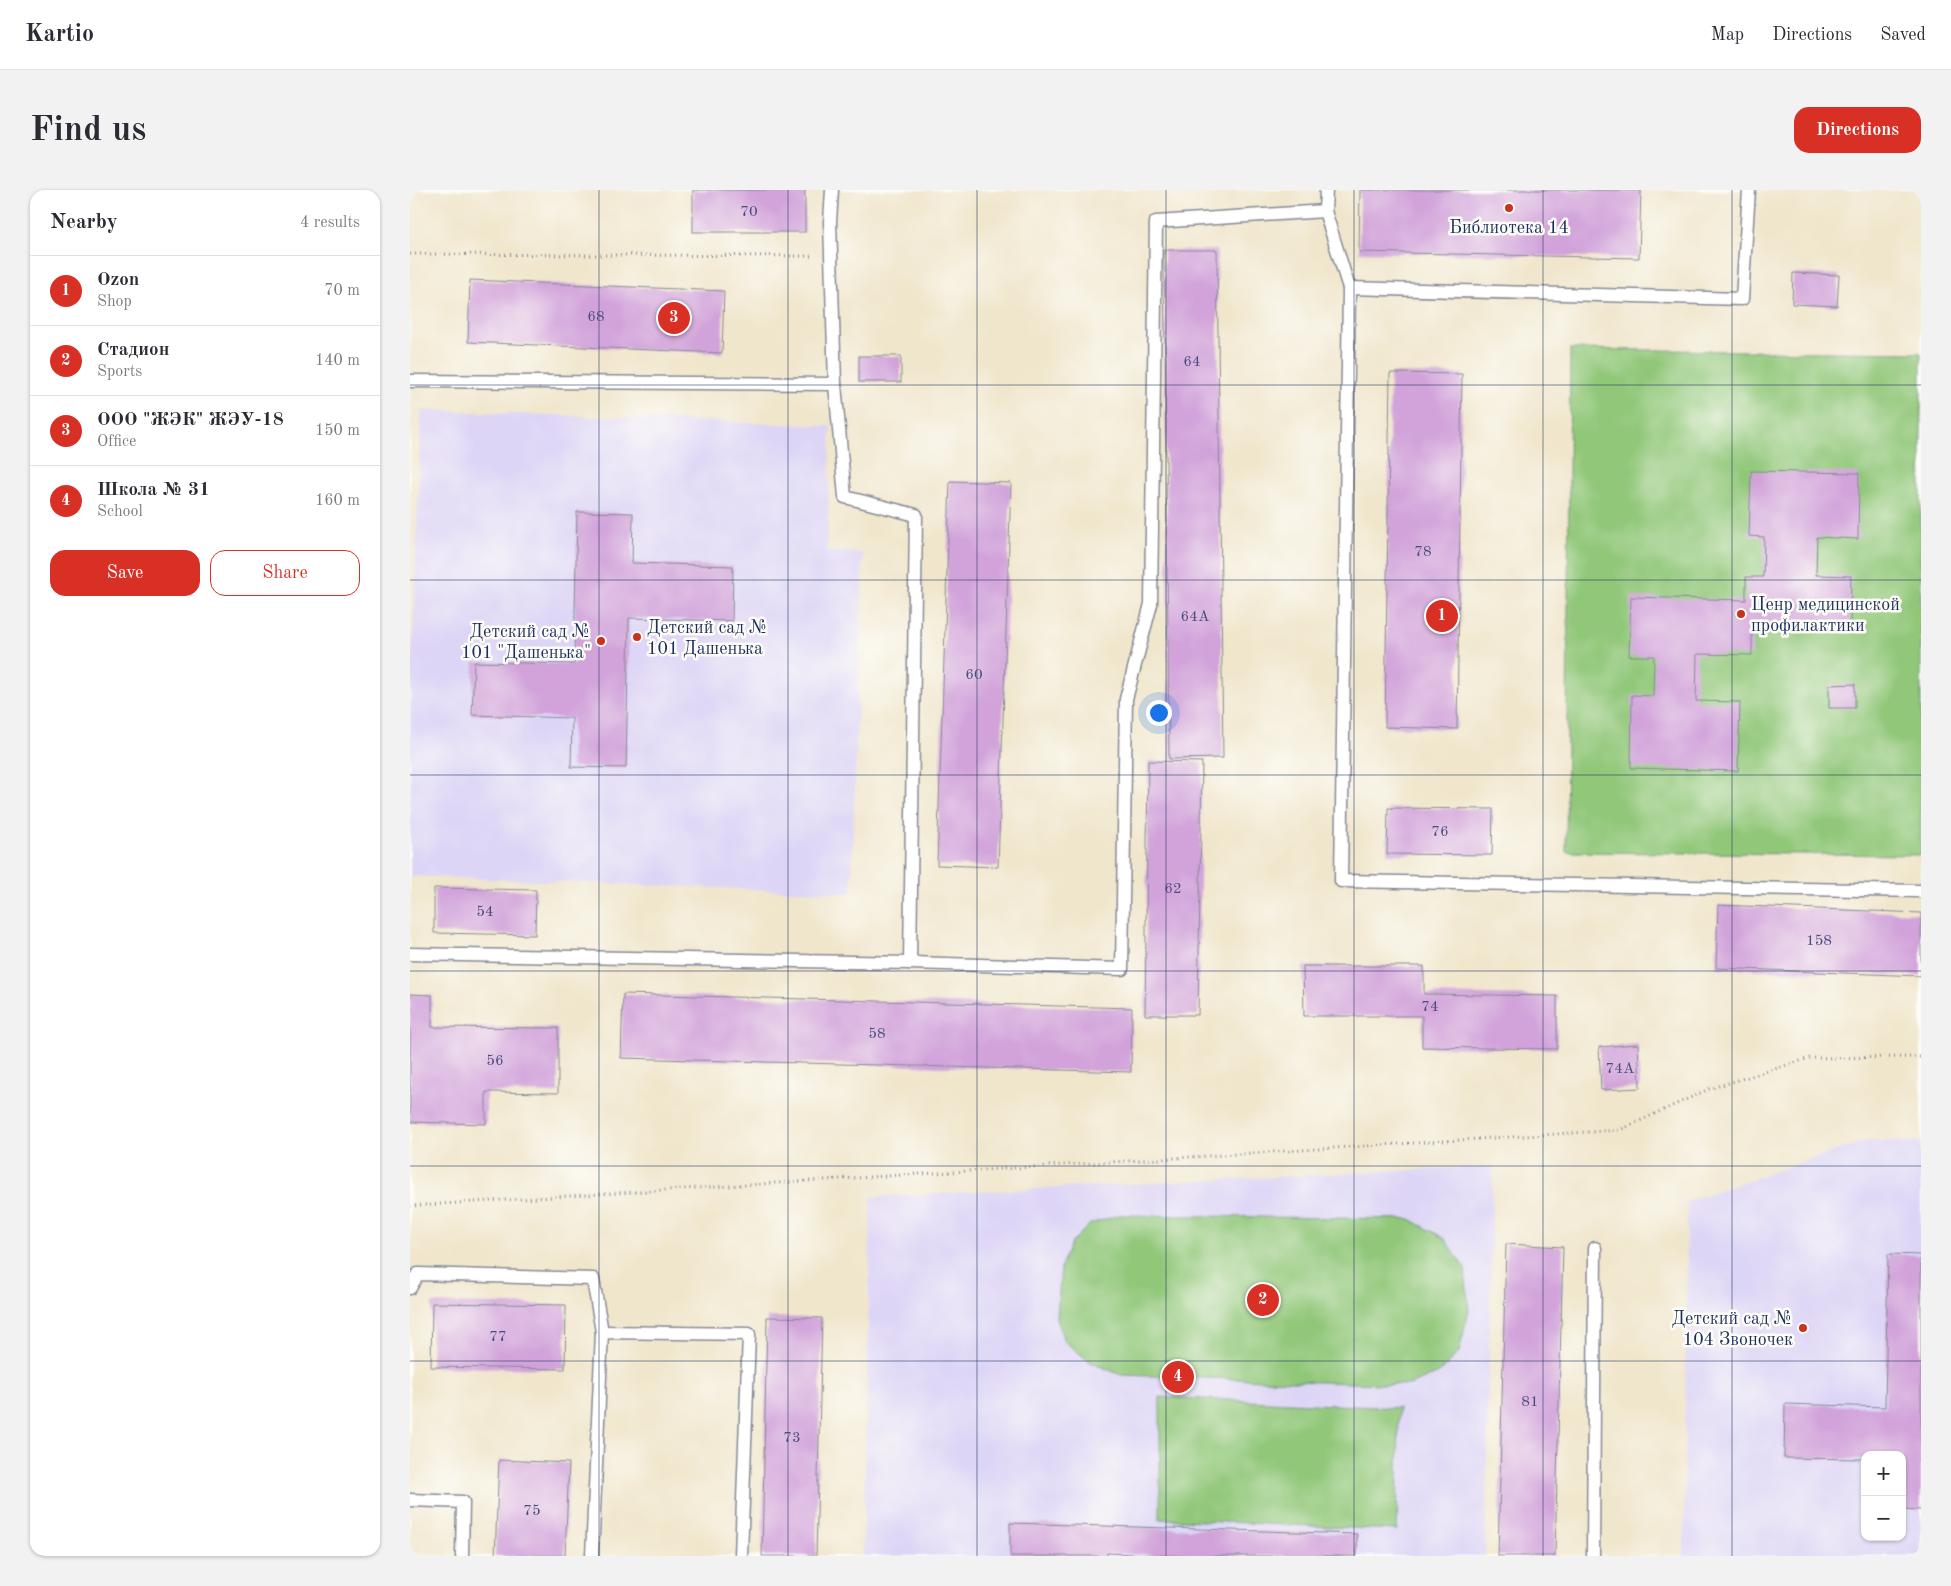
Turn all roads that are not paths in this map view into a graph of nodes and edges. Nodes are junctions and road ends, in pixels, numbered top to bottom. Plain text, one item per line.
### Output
1 (832, 190) edge
2 (1326, 190) edge
3 (1750, 190) edge
4 (1325, 211) junction
5 (1350, 288) junction
6 (410, 381) edge
7 (835, 384) junction
8 (1921, 891) edge
9 (410, 954) edge
10 (910, 963) junction
11 (1596, 1248) dead end
12 (410, 1288) edge
13 (602, 1332) junction
14 (410, 1500) edge
15 (462, 1556) edge
16 (592, 1556) edge
17 (741, 1556) edge
18 (1593, 1556) edge

1 - 7 lane
2 - 4 lane
3 - 5 lane
4 - 5 lane
4 - 10 lane
5 - 8 lane
6 - 7 lane
7 - 10 lane
9 - 10 lane
11 - 18 lane
12 - 13 lane
13 - 16 lane
13 - 17 lane
14 - 15 lane

